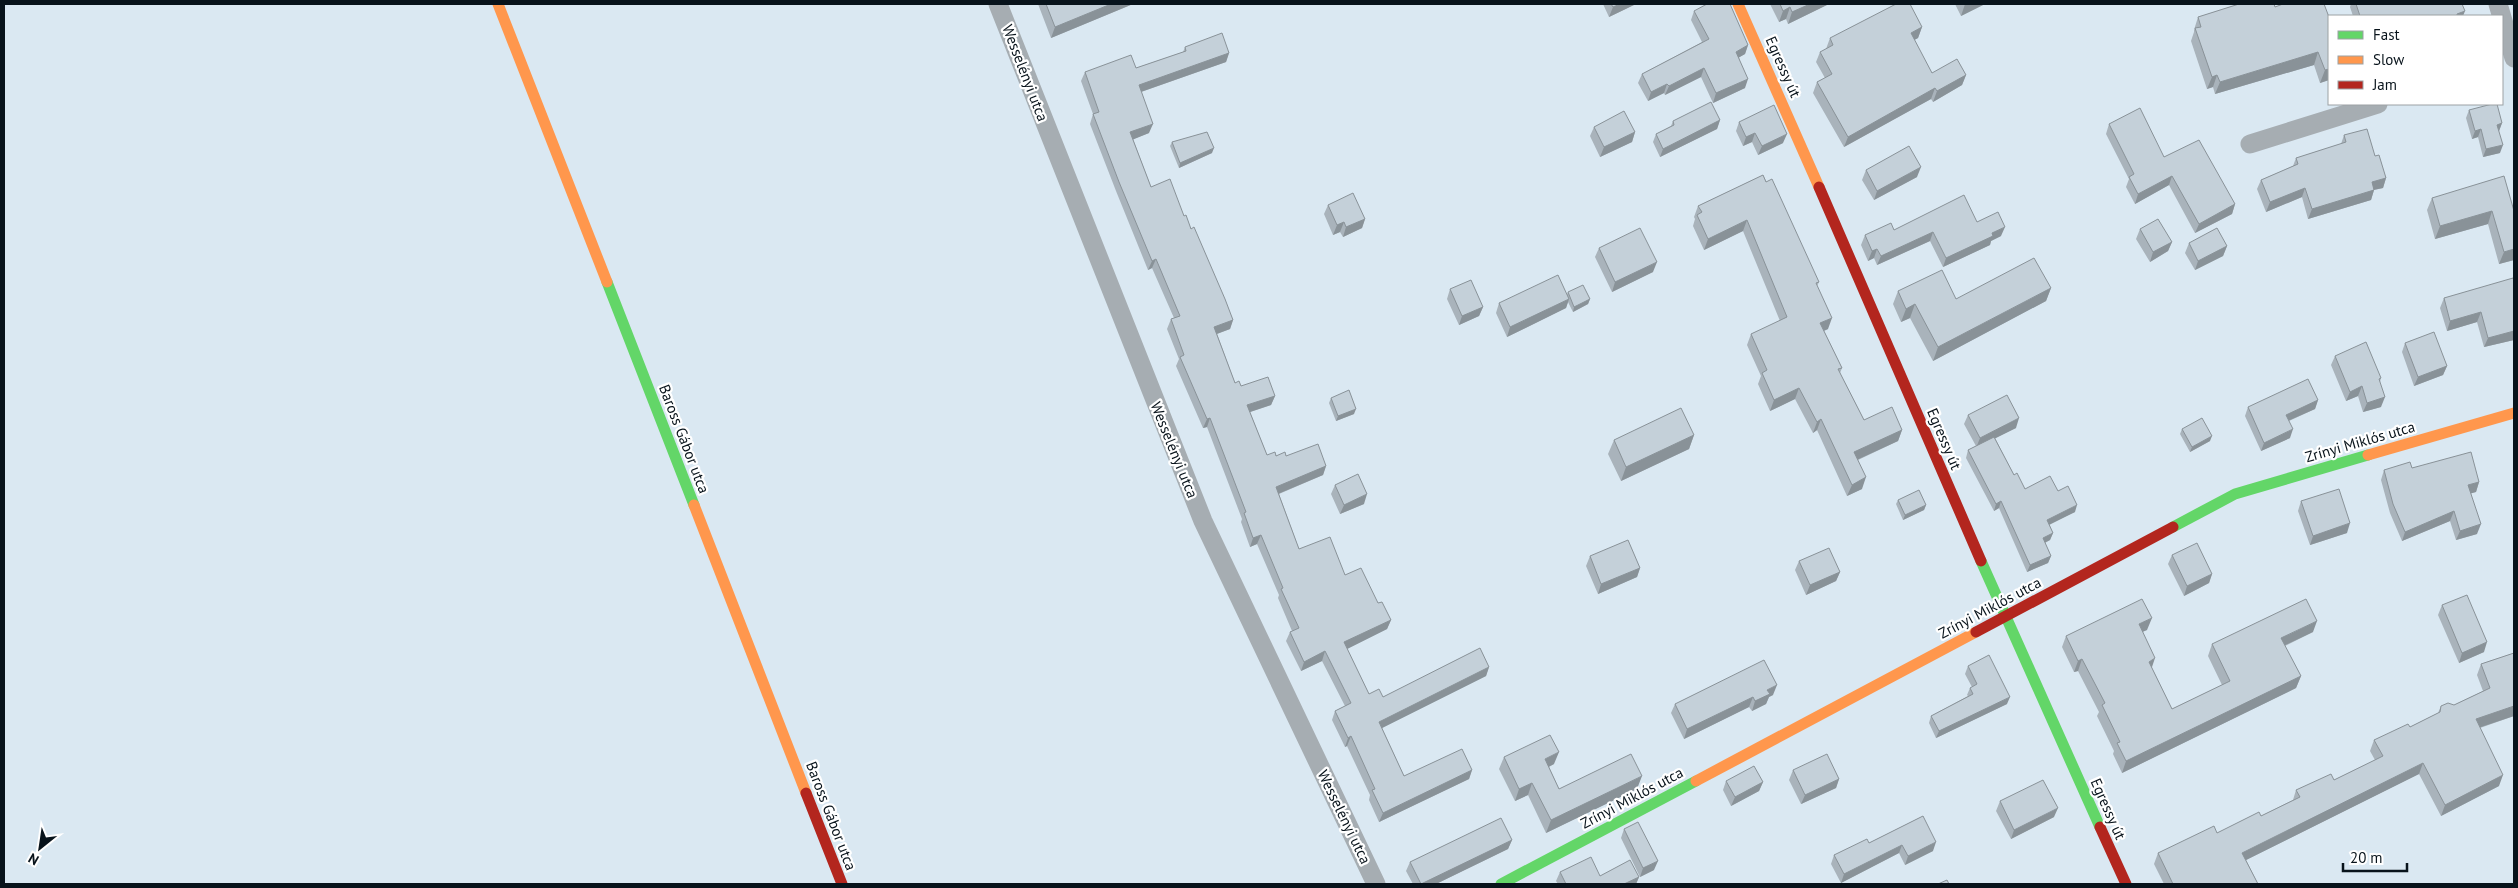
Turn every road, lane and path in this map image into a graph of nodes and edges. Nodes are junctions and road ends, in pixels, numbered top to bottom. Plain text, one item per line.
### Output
1 (498, 4) edge
2 (998, 4) edge
3 (1738, 4) edge
4 (2503, 21) edge
5 (2514, 59) edge
6 (2375, 105) edge
7 (2250, 144) dead end
8 (2514, 413) edge
9 (2005, 617) junction
10 (842, 884) edge
11 (1376, 884) edge
12 (1501, 884) edge
13 (2126, 884) edge

1 - 10 street, Baross Gábor utca
2 - 11 street, Wesselényi utca
3 - 9 street, Egressy út
4 - 5 street
6 - 7 street
8 - 9 street, Zrínyi Miklós utca
9 - 12 street, Zrínyi Miklós utca
9 - 13 street, Egressy út

